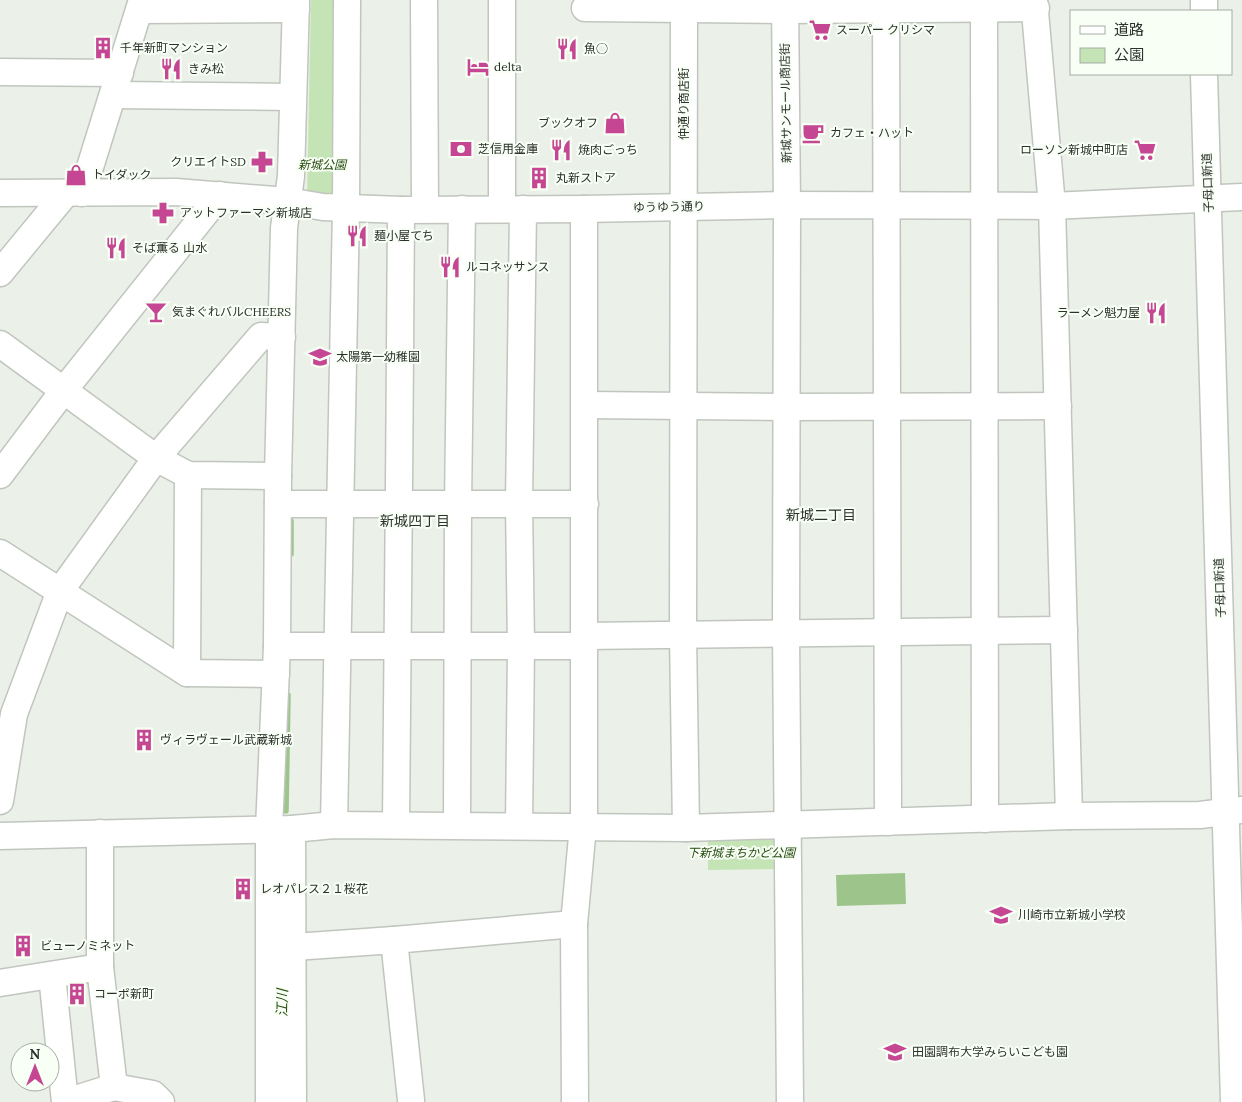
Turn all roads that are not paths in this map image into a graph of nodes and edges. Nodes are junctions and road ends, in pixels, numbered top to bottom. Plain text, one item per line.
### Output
1 (348, 0) edge
2 (424, 0) edge
3 (502, 0) edge
4 (684, 4) edge
5 (953, 4) edge
6 (1035, 4) edge
7 (141, 5) edge
8 (296, 5) edge
9 (785, 5) edge
10 (886, 5) edge
11 (584, 8) dead end
12 (984, 8) junction
13 (0, 72) edge
14 (1204, 75) edge
15 (116, 84) junction
16 (292, 97) junction
17 (0, 193) edge
18 (74, 193) junction
19 (220, 195) junction
20 (1242, 196) edge
21 (1208, 199) junction
22 (287, 201) junction
23 (787, 205) junction
24 (888, 206) junction
25 (984, 206) junction
26 (1052, 206) junction
27 (685, 207) junction
28 (346, 209) junction
29 (413, 209) junction
30 (462, 209) junction
31 (513, 209) junction
32 (584, 209) junction
33 (0, 273) edge
34 (282, 337) junction
35 (0, 344) edge
36 (64, 390) junction
37 (585, 405) junction
38 (684, 406) junction
39 (888, 406) junction
40 (986, 406) junction
41 (1058, 406) junction
42 (786, 407) junction
43 (156, 458) junction
44 (0, 475) edge
45 (188, 475) junction
46 (278, 476) junction
47 (278, 504) junction
48 (340, 504) junction
49 (398, 504) junction
50 (458, 504) junction
51 (519, 504) junction
52 (585, 504) junction
53 (0, 553) edge
54 (60, 591) junction
55 (1231, 596) edge
56 (1064, 630) junction
57 (986, 631) junction
58 (888, 632) junction
59 (786, 634) junction
60 (683, 635) junction
61 (584, 641) junction
62 (277, 646) junction
63 (339, 646) junction
64 (399, 646) junction
65 (458, 646) junction
66 (521, 646) junction
67 (186, 673) junction
68 (276, 674) junction
69 (7, 711) edge
70 (0, 801) edge
71 (1234, 810) edge
72 (1070, 816) junction
73 (985, 819) junction
74 (888, 822) junction
75 (334, 825) junction
76 (396, 825) junction
77 (457, 825) junction
78 (788, 825) junction
79 (518, 826) junction
80 (583, 827) junction
81 (686, 828) junction
82 (281, 829) junction
83 (100, 833) junction
84 (0, 836) edge
85 (1235, 922) edge
86 (574, 924) junction
87 (394, 940) junction
88 (294, 947) junction
89 (100, 967) junction
90 (52, 975) junction
91 (0, 983) edge
92 (114, 1087) junction
93 (411, 1100) dead end
94 (66, 1102) edge
95 (161, 1102) edge
96 (269, 1102) edge
97 (293, 1102) edge
98 (575, 1102) edge
99 (790, 1102) edge
100 (1234, 1102) edge

1 - 28 street
2 - 29 street
3 - 31 street
4 - 9 street
4 - 11 street
4 - 27 street, 仲通り商店街
5 - 10 street
5 - 12 street
6 - 12 street
6 - 26 street
7 - 8 street
7 - 15 street
8 - 16 street
9 - 10 street
9 - 23 street, 新城サンモール商店街
10 - 24 street
12 - 25 street
13 - 15 street
14 - 21 street, 子母口新道
15 - 16 street
15 - 18 street
16 - 22 street
17 - 18 street, ゆうゆう通り
18 - 19 street, ゆうゆう通り
18 - 33 street
19 - 22 street, ゆうゆう通り
19 - 36 street
20 - 21 street, ゆうゆう通り
21 - 26 street, ゆうゆう通り
21 - 55 street, 子母口新道
22 - 28 street, ゆうゆう通り
22 - 34 street
23 - 24 street, ゆうゆう通り
23 - 27 street, ゆうゆう通り
23 - 42 street, 新城サンモール商店街
24 - 25 street, ゆうゆう通り
24 - 39 street
25 - 26 street, ゆうゆう通り
25 - 40 street
26 - 41 street
27 - 32 street, ゆうゆう通り
27 - 38 street, 仲通り商店街
28 - 29 street, ゆうゆう通り
28 - 48 street
29 - 30 street, ゆうゆう通り
29 - 49 street
30 - 31 street, ゆうゆう通り
30 - 50 street
31 - 32 street, ゆうゆう通り
31 - 51 street
32 - 37 street
34 - 43 street
34 - 46 street
35 - 36 street
36 - 43 street
36 - 44 street
37 - 38 street
37 - 52 street
38 - 42 street
38 - 60 street, 仲通り商店街
39 - 40 street
39 - 42 street
39 - 58 street
40 - 41 street
40 - 57 street
41 - 56 street
42 - 59 street, 新城サンモール商店街
43 - 45 street
43 - 54 street
45 - 46 street
45 - 67 street
46 - 47 street
47 - 48 street
47 - 62 street
48 - 49 street
48 - 63 street
49 - 50 street
49 - 64 street
50 - 51 street
50 - 65 street
51 - 52 street
51 - 66 street
52 - 61 street
53 - 54 street
54 - 67 street
54 - 69 street
55 - 71 street, 子母口新道
56 - 57 street
56 - 72 street
57 - 58 street
57 - 73 street
58 - 59 street
58 - 74 street
59 - 60 street
59 - 78 street, 新城サンモール商店街
60 - 61 street
60 - 81 street, 仲通り商店街
61 - 66 street
61 - 80 street
62 - 63 street
62 - 68 street
63 - 64 street
63 - 75 street
64 - 65 street
64 - 76 street
65 - 66 street
65 - 77 street
66 - 79 street
67 - 68 street
68 - 82 street
69 - 70 street
71 - 72 street
71 - 85 street, 子母口新道
72 - 73 street
73 - 74 street
74 - 78 street
75 - 76 street
75 - 82 street
76 - 77 street
77 - 79 street
78 - 81 street
78 - 99 street, 新城サンモール商店街
79 - 80 street
80 - 81 street
80 - 86 street
82 - 83 street
82 - 88 street
82 - 96 street
83 - 84 street
83 - 89 street
85 - 100 street, 子母口新道
86 - 87 street
86 - 98 street
87 - 88 street
87 - 93 street
88 - 97 street
89 - 90 street
89 - 92 street
90 - 91 street
90 - 94 street
92 - 94 street
92 - 95 street

